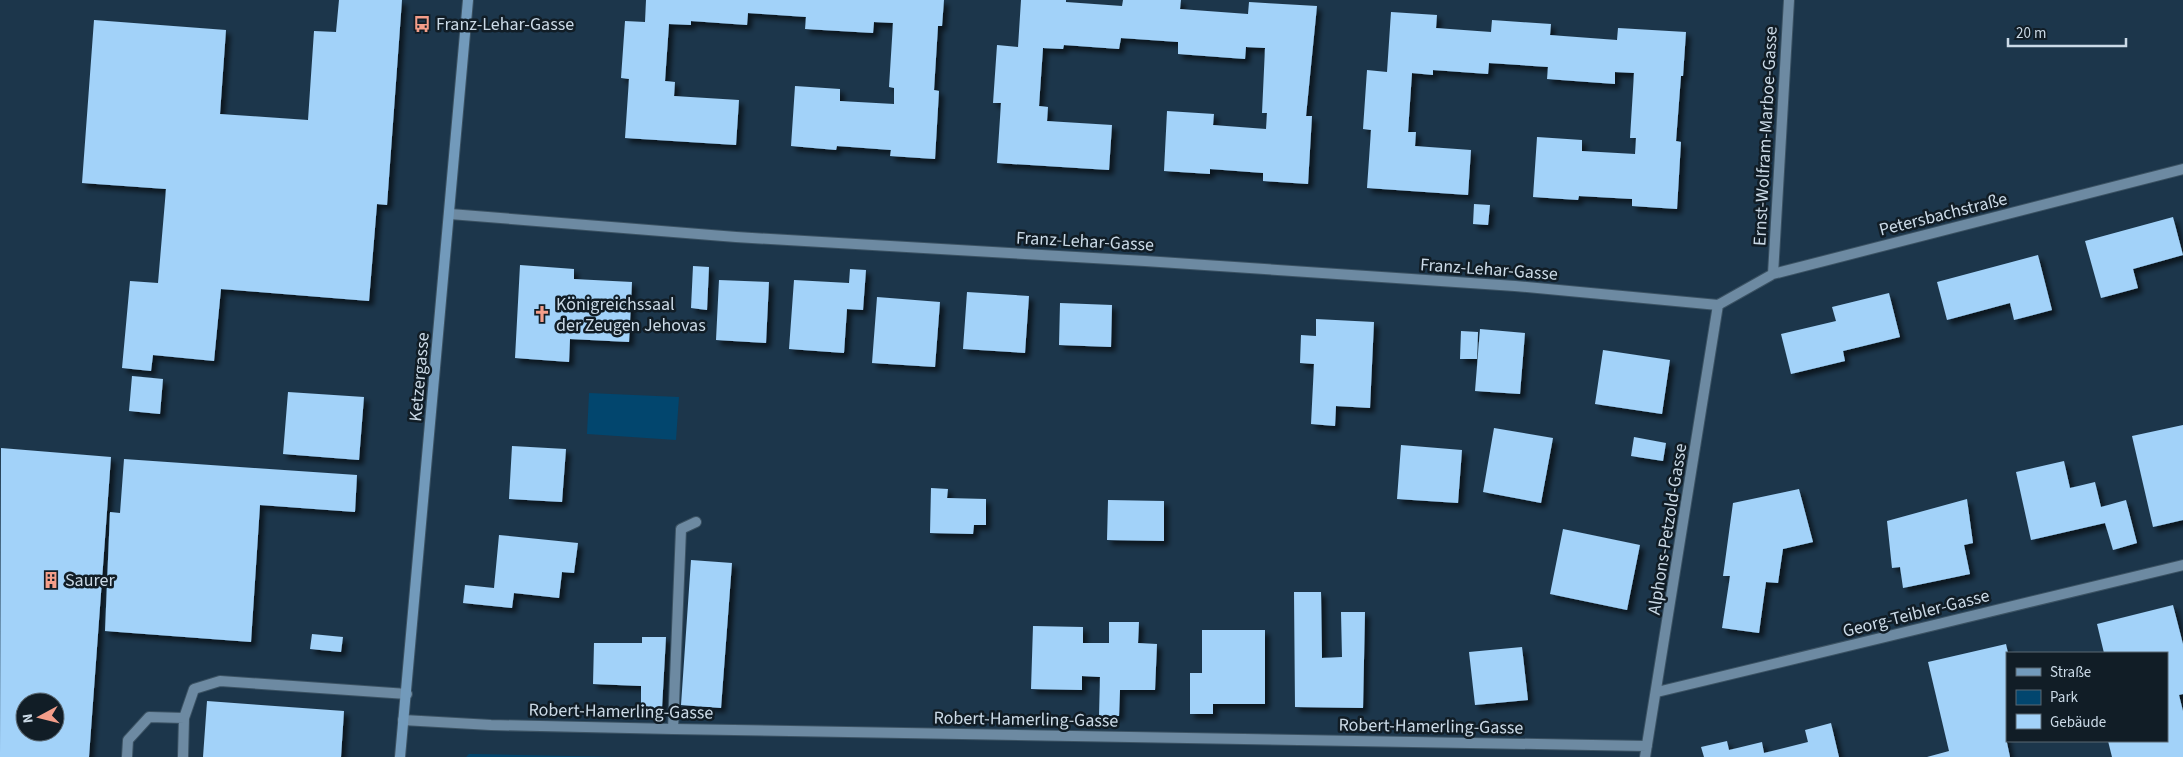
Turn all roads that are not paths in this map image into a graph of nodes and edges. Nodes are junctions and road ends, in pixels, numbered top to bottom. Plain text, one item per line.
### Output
1 (468, 0) edge
2 (1789, 0) edge
3 (2183, 169) edge
4 (450, 214) junction
5 (1772, 274) junction
6 (1718, 305) junction
7 (696, 522) dead end
8 (2183, 565) edge
9 (1657, 692) junction
10 (407, 694) junction
11 (184, 718) junction
12 (404, 720) junction
13 (673, 729) junction
14 (1648, 746) junction
15 (127, 757) edge
16 (183, 757) edge
17 (400, 757) edge
18 (1646, 757) edge

1 - 4 main road, Ketzergasse
2 - 5 street, Ernst-Wolfram-Marboe-Gasse
3 - 5 street, Petersbachstraße
4 - 6 street, Franz-Lehar-Gasse
4 - 10 main road, Ketzergasse
5 - 6 street, Petersbachstraße
6 - 9 street, Alphons-Petzold-Gasse
7 - 13 street
8 - 9 street, Georg-Teibler-Gasse
9 - 14 street, Alphons-Petzold-Gasse
10 - 11 street
10 - 12 main road, Ketzergasse
11 - 15 street
11 - 16 street
12 - 13 street, Robert-Hamerling-Gasse
12 - 17 main road, Ketzergasse
13 - 14 street, Robert-Hamerling-Gasse
14 - 18 street, Alphons-Petzold-Gasse

